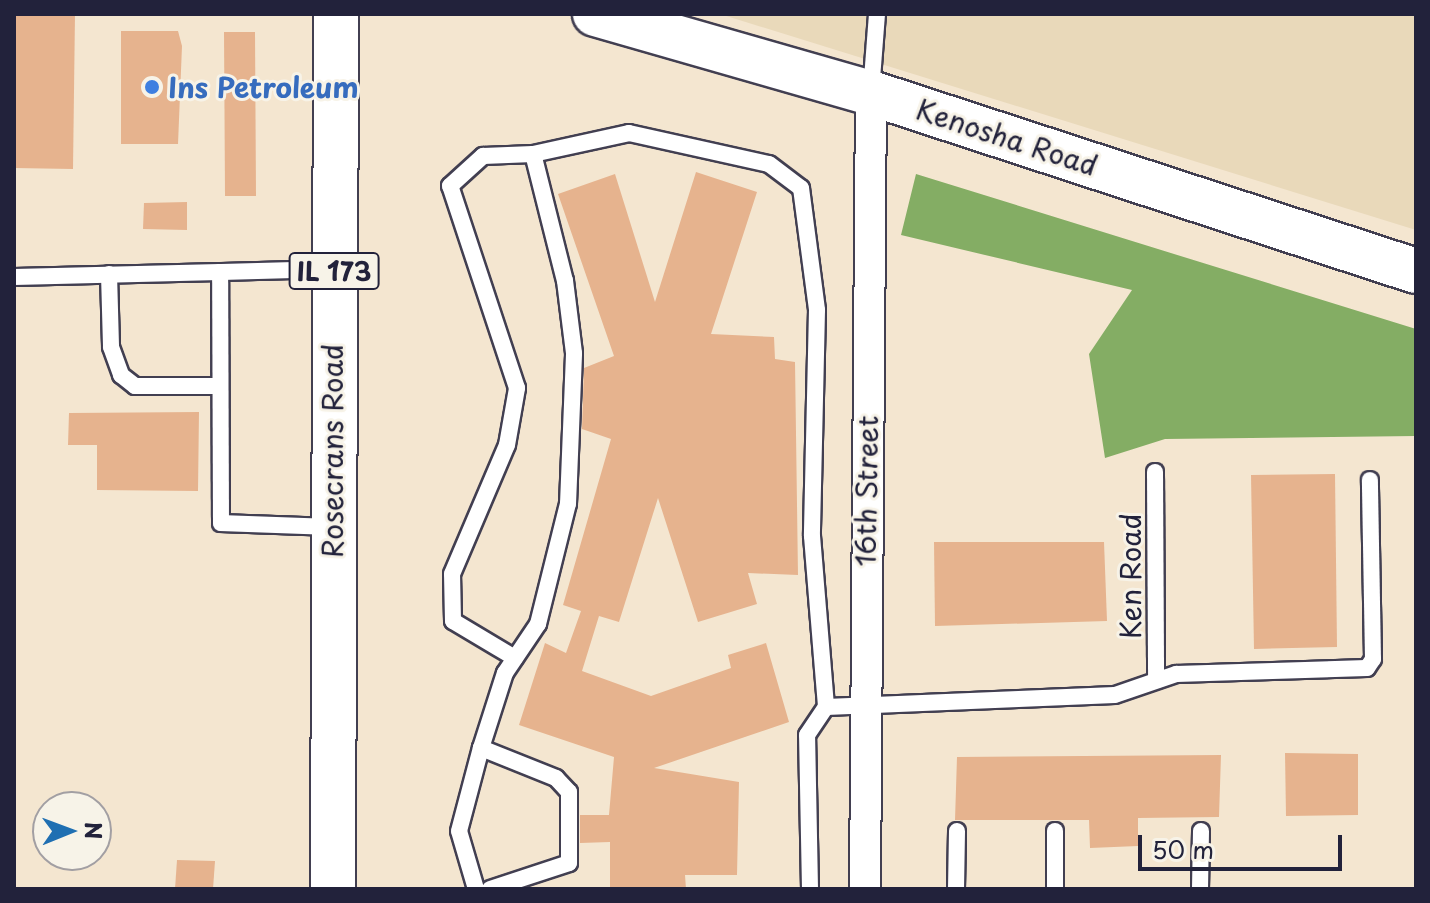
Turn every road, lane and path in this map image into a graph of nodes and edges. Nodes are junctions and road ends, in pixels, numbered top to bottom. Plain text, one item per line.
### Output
1 (336, 14) edge
2 (595, 14) edge
3 (877, 14) edge
4 (871, 93) junction
5 (533, 154) junction
6 (334, 269) junction
7 (1416, 271) edge
8 (220, 272) junction
9 (109, 274) junction
10 (14, 277) edge
11 (220, 386) junction
12 (1155, 472) dead end
13 (1370, 480) dead end
14 (331, 527) junction
15 (515, 658) junction
16 (1156, 680) junction
17 (826, 707) junction
18 (863, 707) junction
19 (481, 748) junction
20 (957, 831) dead end
21 (1055, 831) dead end
22 (1201, 831) dead end
23 (333, 889) edge
24 (476, 889) edge
25 (490, 889) edge
26 (810, 889) edge
27 (865, 889) edge
28 (956, 889) edge
29 (1055, 889) edge
30 (1200, 889) edge

1 - 6 main road, Rosecrans Road / IL 173
2 - 4 main road, Kenosha Road
3 - 4 lane
4 - 7 main road, Kenosha Road
4 - 18 street, 16th Street
5 - 15 lane
5 - 15 lane
5 - 17 lane
6 - 8 lane
6 - 14 main road, Rosecrans Road / IL 173
8 - 9 lane
8 - 11 lane
9 - 10 lane
9 - 11 lane
11 - 14 lane
12 - 16 lane, Ken Road
13 - 16 lane
14 - 23 main road, Rosecrans Road / IL 173
15 - 19 lane
16 - 18 lane
17 - 18 lane
17 - 26 lane
18 - 27 street, 16th Street
19 - 24 lane
19 - 25 lane
20 - 28 lane
21 - 29 lane
22 - 30 lane

